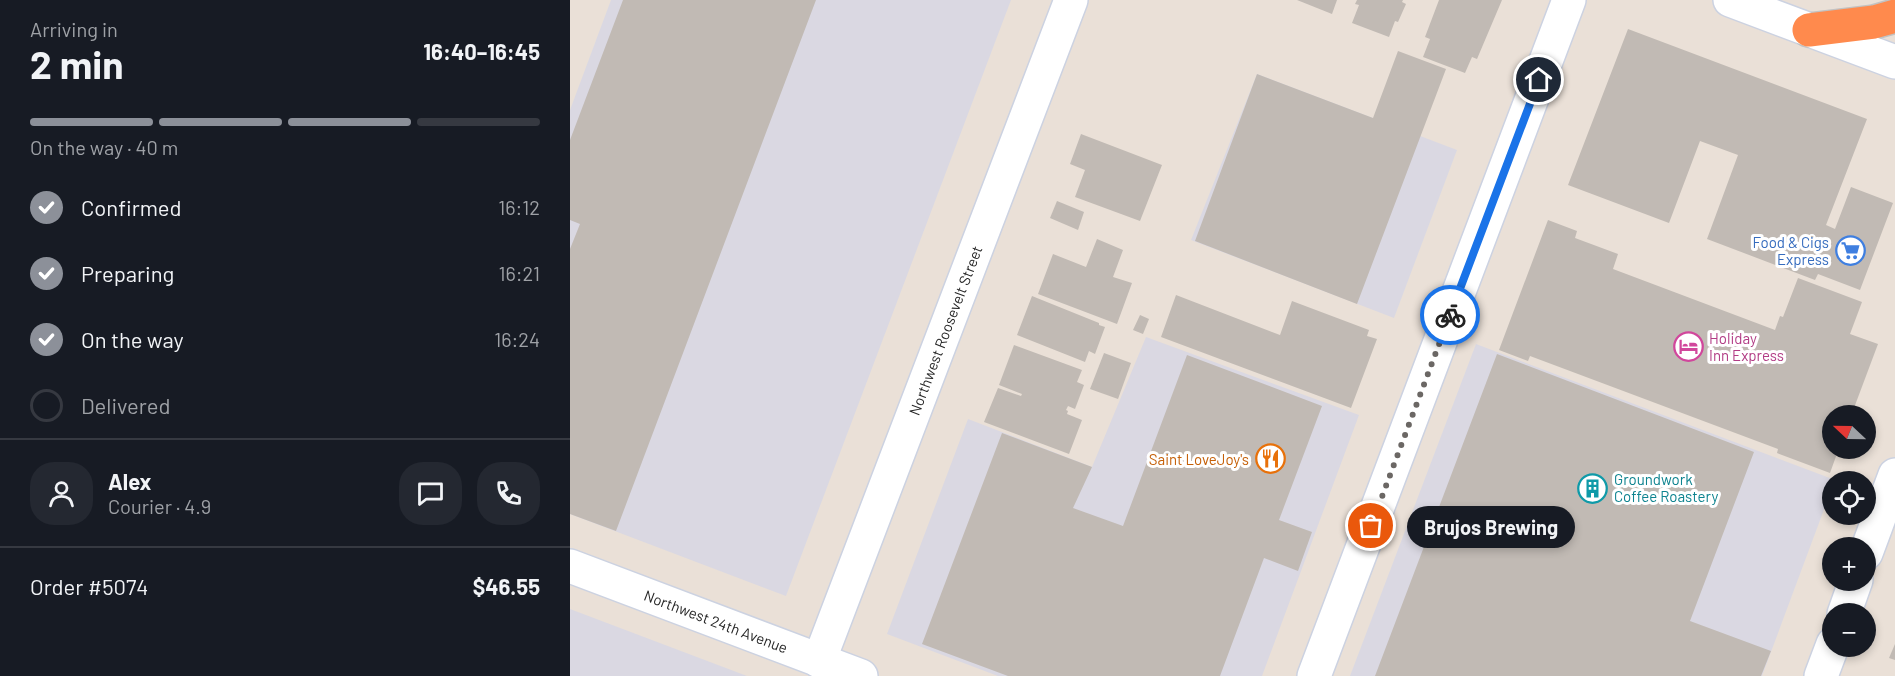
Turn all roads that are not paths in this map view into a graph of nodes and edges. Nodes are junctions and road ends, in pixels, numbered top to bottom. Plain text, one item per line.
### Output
1 (1071, 0) edge
2 (1569, 0) edge
3 (1730, 0) edge
4 (1895, 16) edge
5 (1809, 30) junction
6 (1895, 62) edge
7 (1895, 475) edge
8 (1887, 520) edge
9 (1876, 537) edge
10 (570, 566) edge
11 (1828, 657) edge
12 (819, 661) junction
13 (861, 676) edge
14 (1314, 676) edge
15 (1821, 676) edge

1 - 12 street, Northwest Roosevelt Street
2 - 14 street
3 - 5 street
4 - 5 highway
5 - 6 street
7 - 8 street
8 - 9 street
10 - 12 street, Northwest 24th Avenue
11 - 15 street
12 - 13 street, Northwest 24th Avenue

